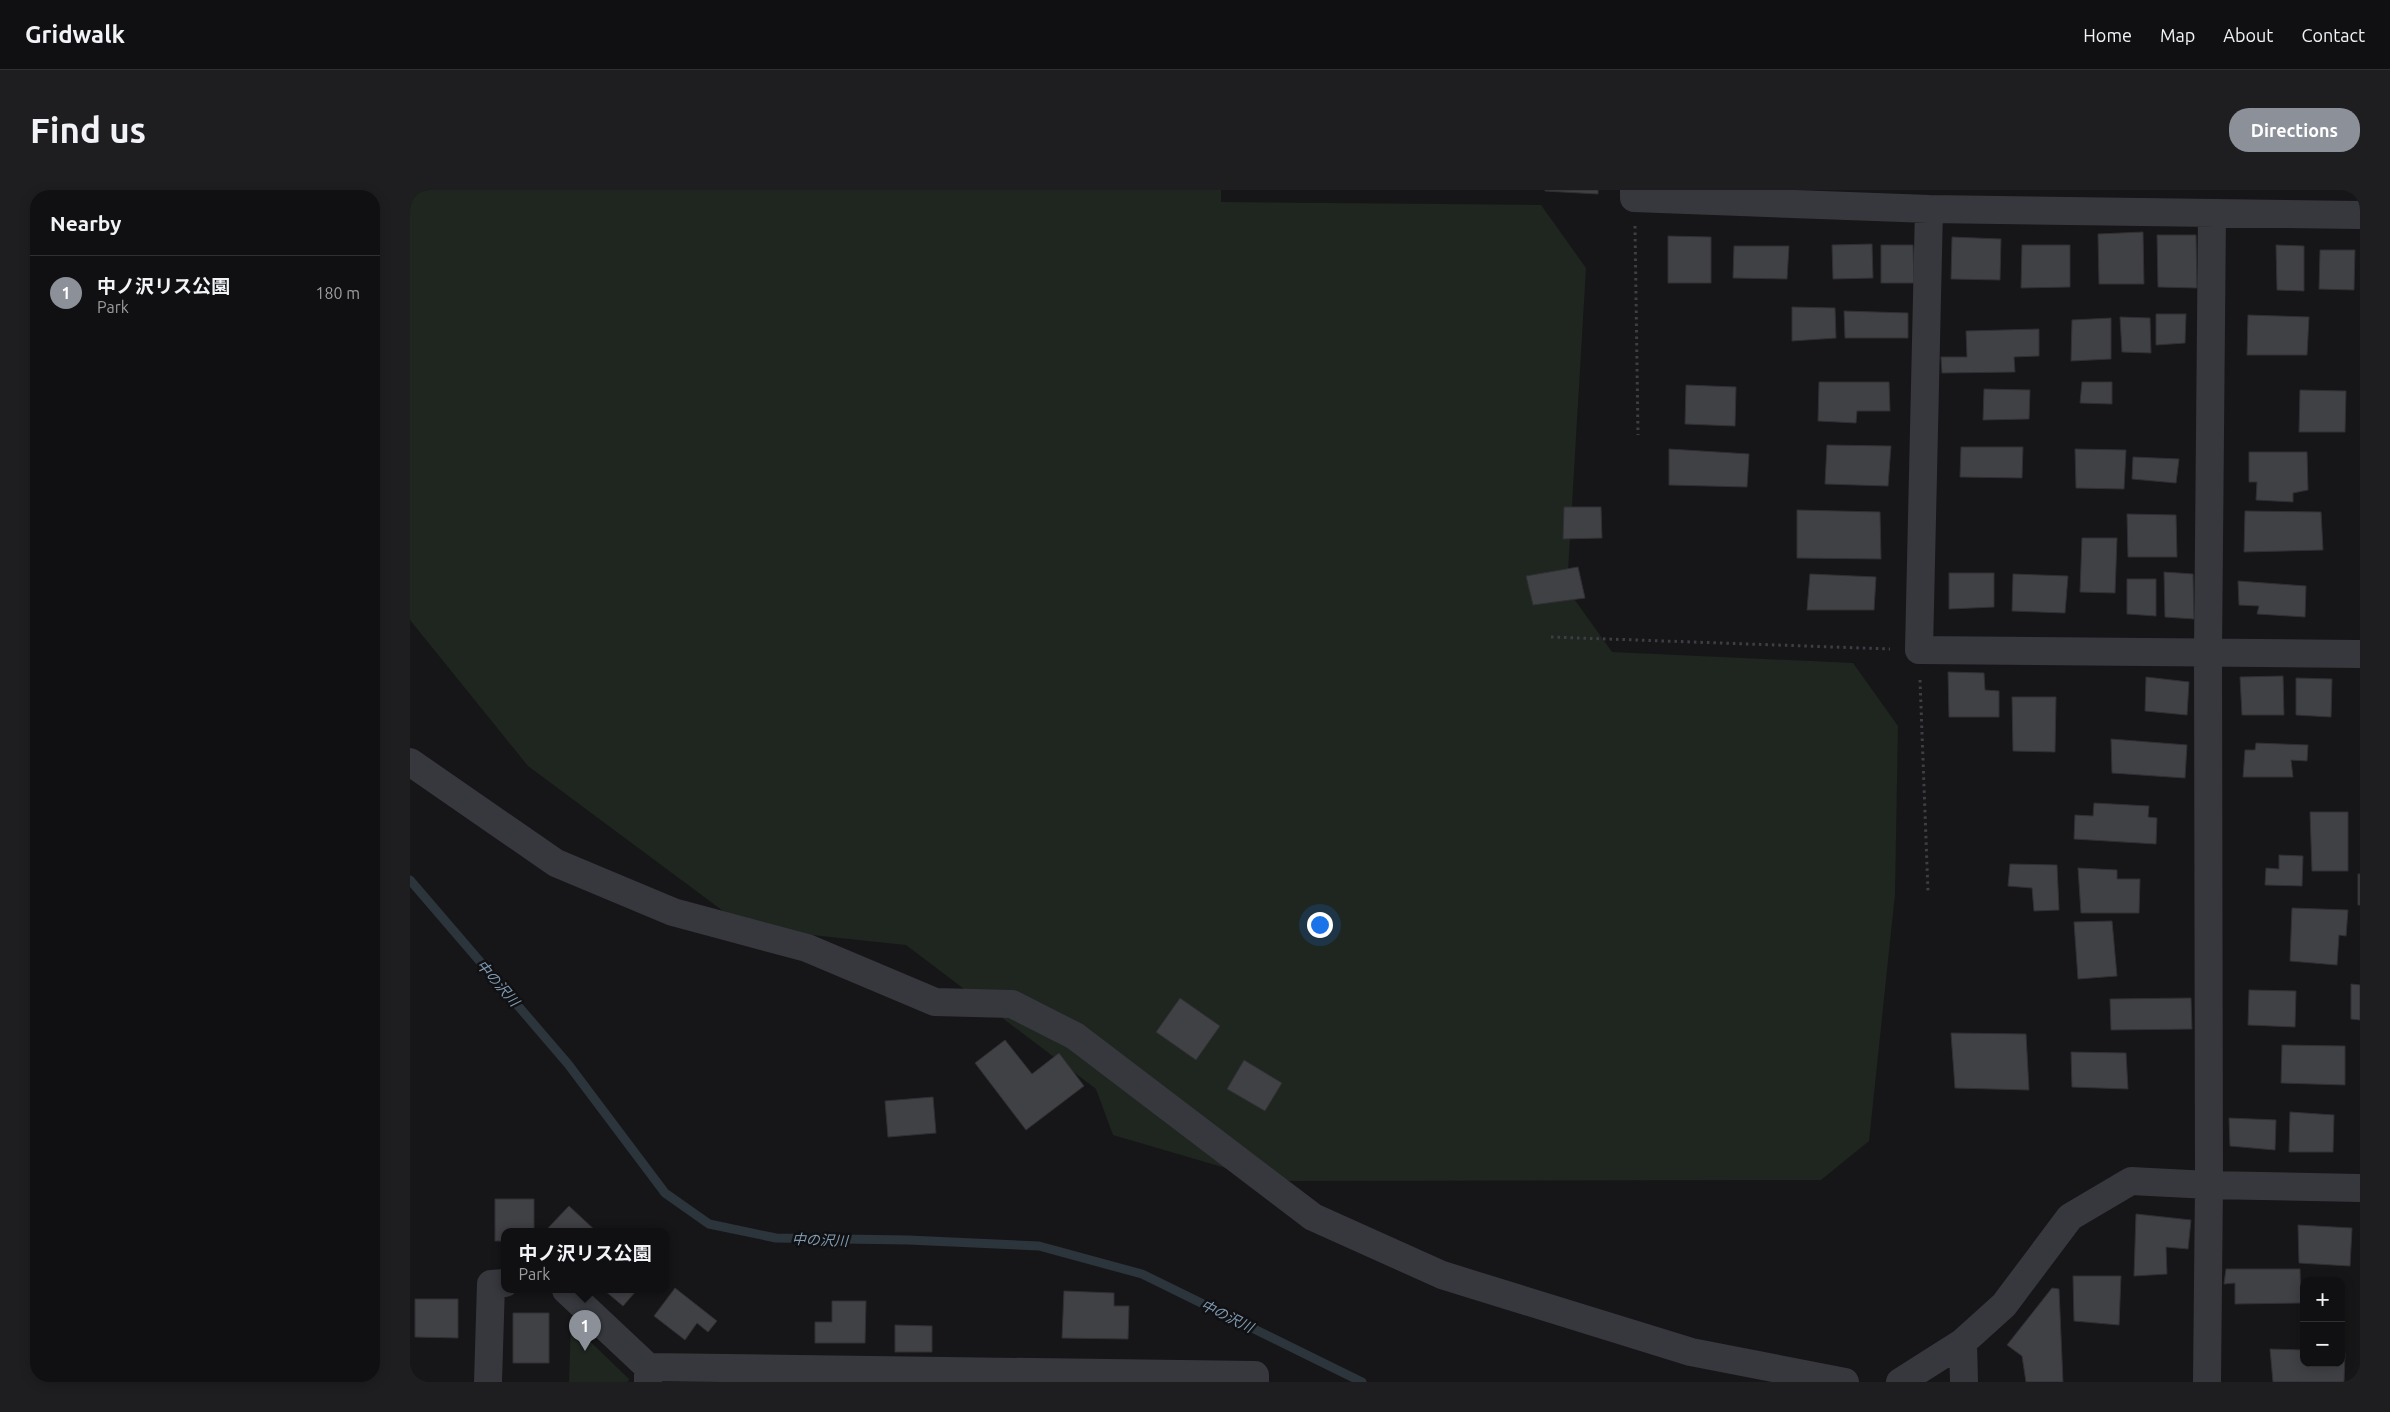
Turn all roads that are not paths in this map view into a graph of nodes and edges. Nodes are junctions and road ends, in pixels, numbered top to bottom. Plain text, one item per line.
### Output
1 (1634, 194) edge
2 (2100, 201) edge
3 (1929, 209) junction
4 (2212, 213) junction
5 (2360, 215) edge
6 (2208, 653) junction
7 (2360, 654) edge
8 (410, 762) edge
9 (2209, 1185) junction
10 (2360, 1188) edge
11 (501, 1284) edge
12 (569, 1293) edge
13 (1963, 1342) junction
14 (648, 1375) edge
15 (758, 1376) edge
16 (1054, 1377) edge
17 (488, 1382) edge
18 (1255, 1382) edge
19 (1845, 1382) edge
20 (1900, 1382) edge
21 (1964, 1382) edge
22 (2207, 1382) edge

1 - 3 street
2 - 3 street
2 - 4 street
3 - 6 street
4 - 5 street
4 - 6 street
6 - 7 street
6 - 9 street
8 - 19 street
9 - 10 street
9 - 13 street
9 - 22 street
11 - 17 street
12 - 14 street
13 - 20 street
13 - 21 street
14 - 15 street
15 - 16 street
16 - 18 street

